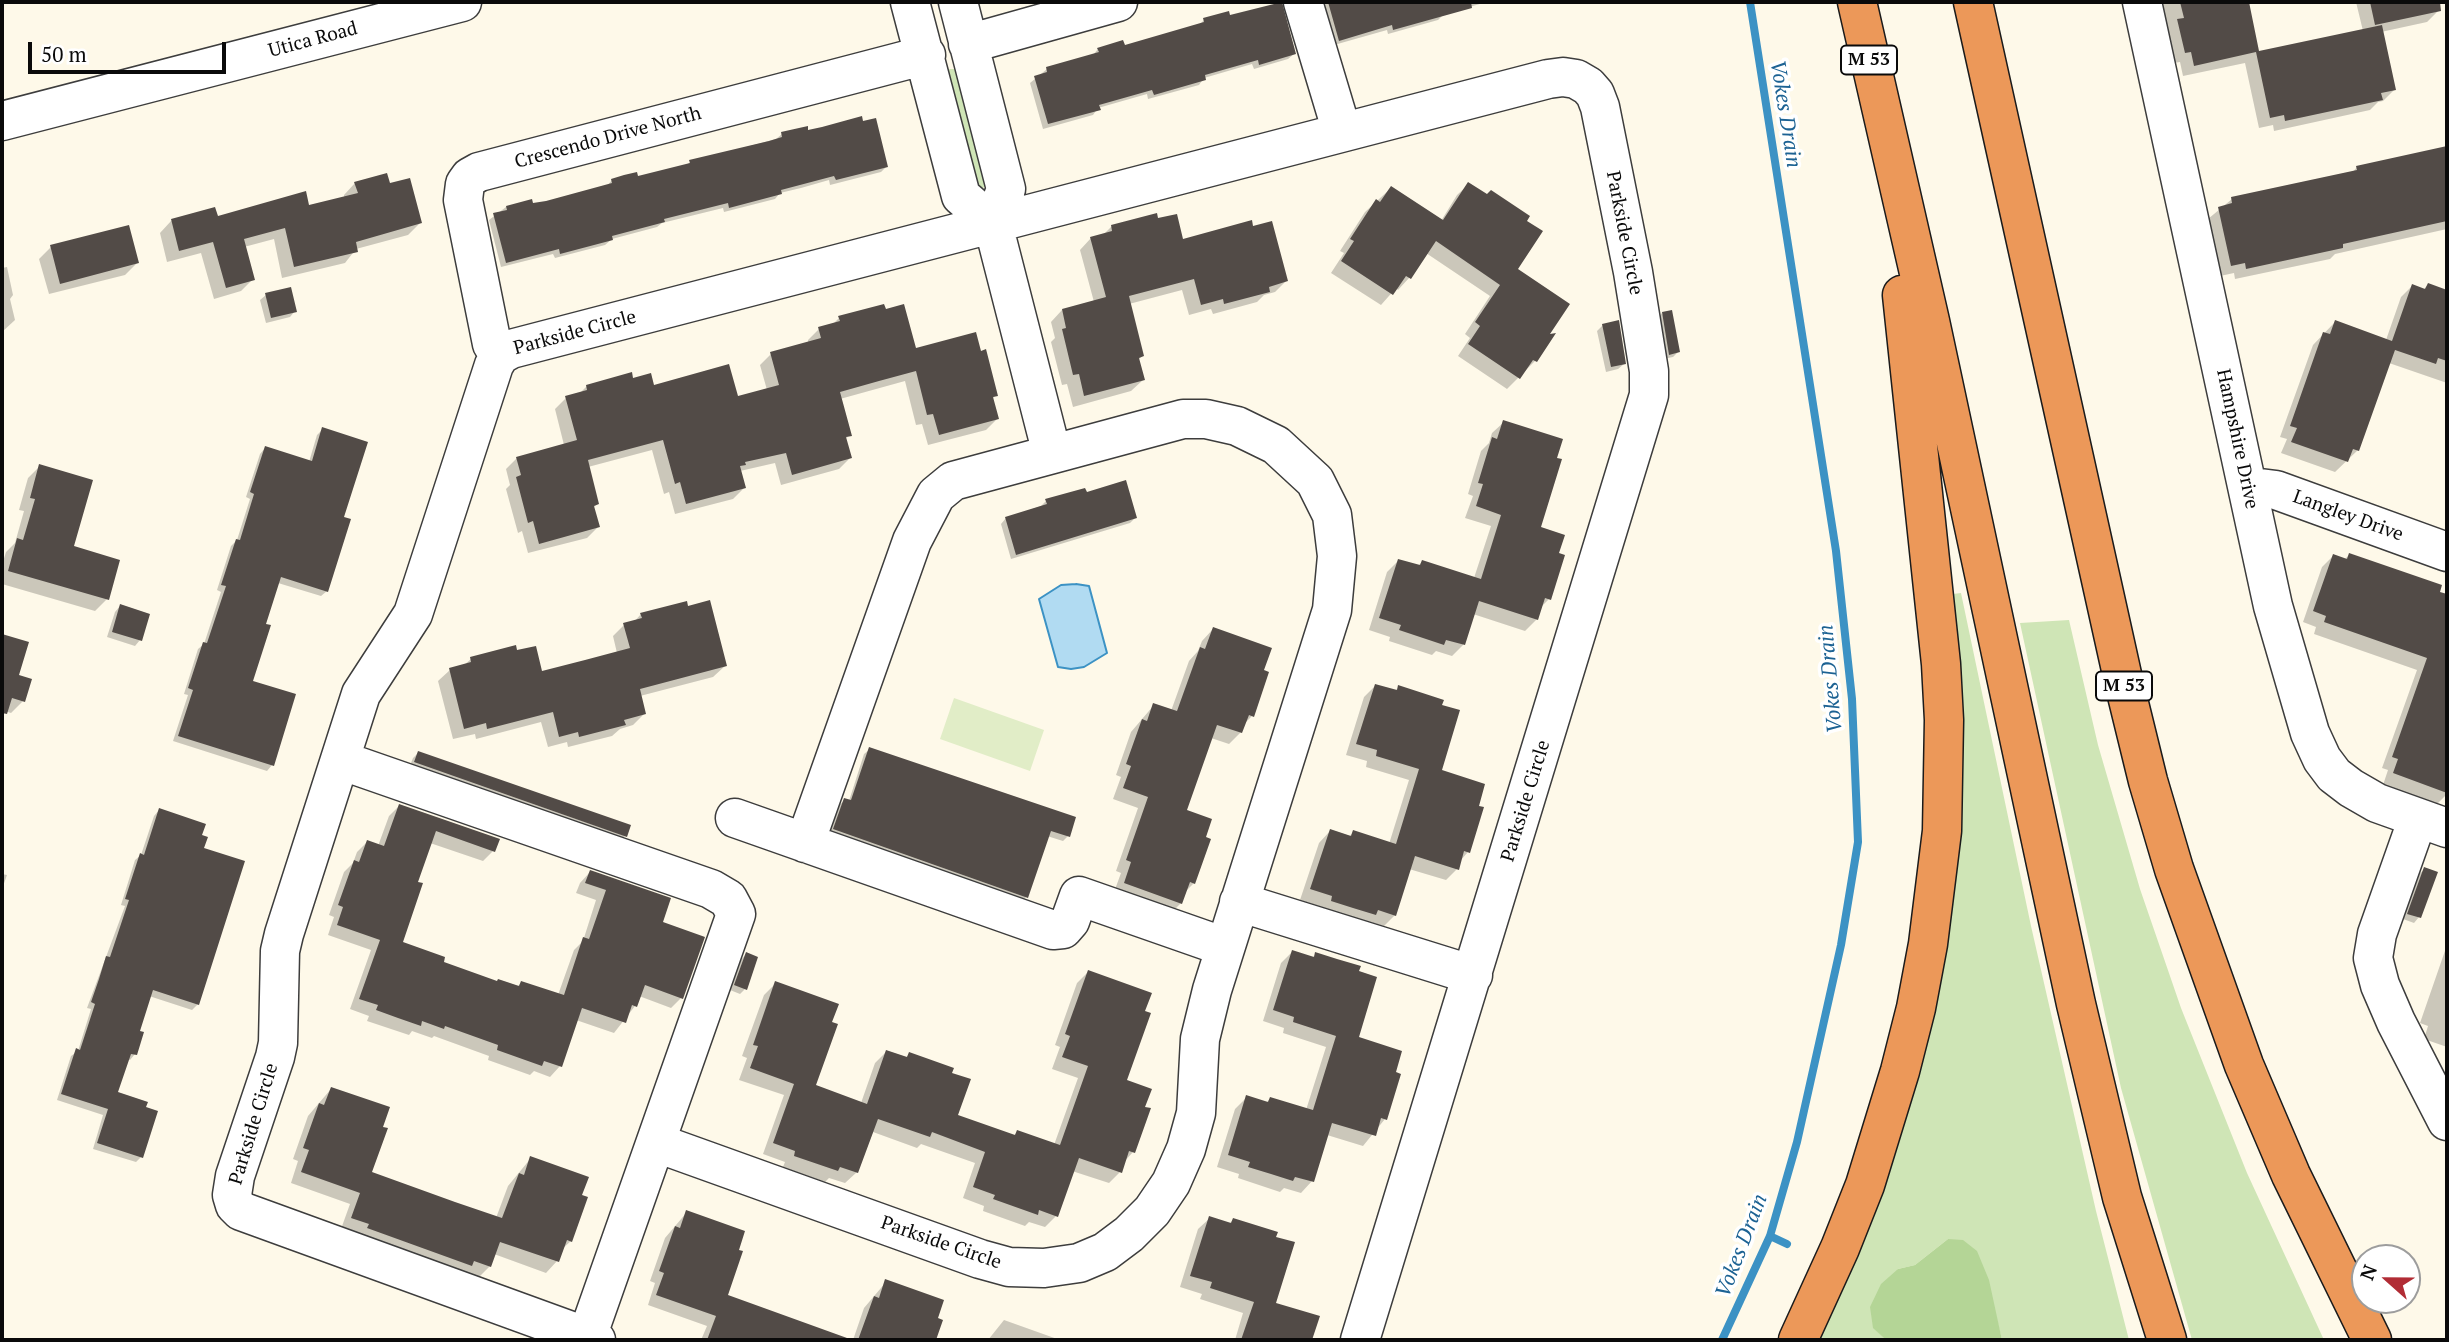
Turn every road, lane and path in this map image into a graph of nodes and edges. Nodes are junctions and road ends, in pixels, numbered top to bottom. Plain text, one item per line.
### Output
1 (462, 2) edge
2 (911, 2) edge
3 (958, 2) edge
4 (1118, 2) edge
5 (1303, 2) edge
6 (1857, 2) edge
7 (1973, 2) edge
8 (2142, 2) edge
9 (968, 44) junction
10 (926, 55) junction
11 (1882, 119) junction
12 (2, 121) edge
13 (1342, 132) junction
14 (993, 224) junction
15 (500, 355) junction
16 (1052, 454) junction
17 (2248, 491) junction
18 (2447, 552) edge
19 (340, 760) junction
20 (735, 818) dead end
21 (2433, 823) edge
22 (805, 843) junction
23 (1239, 902) junction
24 (1225, 947) junction
25 (1473, 975) junction
26 (2447, 1121) edge
27 (656, 1143) junction
28 (589, 1340) edge
29 (1360, 1340) edge
30 (1798, 1340) edge
31 (2167, 1340) edge
32 (2372, 1340) edge

1 - 12 street, Utica Road
2 - 10 street
3 - 9 street
4 - 9 street
5 - 13 street
6 - 11 highway, M 53
7 - 32 highway, M 53
8 - 17 street, Hampshire Drive
9 - 14 street
10 - 14 street
10 - 15 street, Crescendo Drive North
11 - 30 highway
11 - 31 highway, M 53
13 - 14 street, Parkside Circle
13 - 25 street, Parkside Circle
14 - 15 street, Parkside Circle
14 - 16 street
15 - 19 street, Parkside Circle
16 - 22 street, Parkside Circle
16 - 23 street, Parkside Circle
17 - 18 street, Langley Drive
17 - 21 street, Hampshire Drive
19 - 27 street, Parkside Circle
19 - 28 street, Parkside Circle
20 - 22 street
21 - 26 street
22 - 24 street
23 - 24 street, Parkside Circle
23 - 25 street
24 - 27 street, Parkside Circle
25 - 29 street, Parkside Circle
27 - 28 street, Parkside Circle

